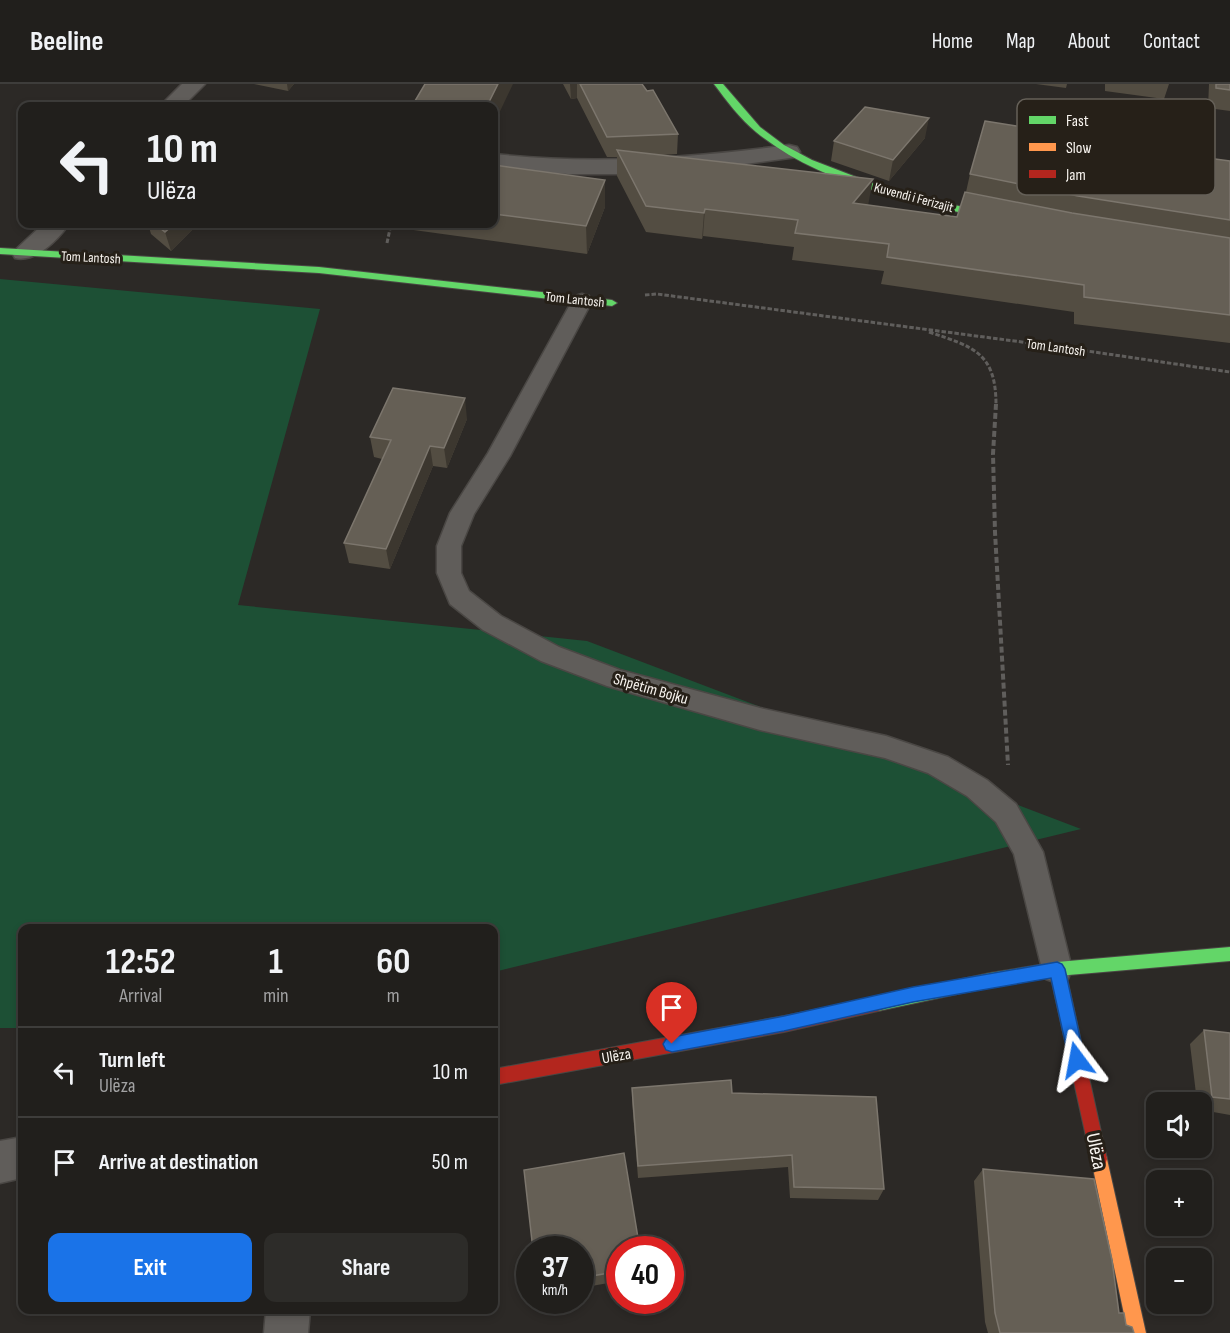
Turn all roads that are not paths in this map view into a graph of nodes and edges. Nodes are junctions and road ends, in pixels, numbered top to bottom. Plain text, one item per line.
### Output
1 (194, 84) edge
2 (718, 84) edge
3 (175, 102) edge
4 (789, 152) junction
5 (498, 161) edge
6 (1020, 222) edge
7 (51, 228) edge
8 (12, 252) edge
9 (582, 301) junction
10 (612, 303) road end
11 (1230, 954) edge
12 (1057, 969) junction
13 (498, 1076) edge
14 (18, 1159) edge
15 (0, 1162) edge
16 (288, 1314) edge
17 (286, 1333) edge
18 (1137, 1333) edge

1 - 3 street
2 - 4 street
4 - 5 street, Kuvendi i Ferizajit
4 - 6 street, Kuvendi i Ferizajit
7 - 8 street, Tom Lantosh
8 - 9 street, Tom Lantosh
9 - 10 street, Tom Lantosh
9 - 12 lane, Shpëtim Bojku
11 - 12 street, Ulëza
12 - 13 street, Ulëza
12 - 18 street, Ulëza
14 - 15 street
16 - 17 street

